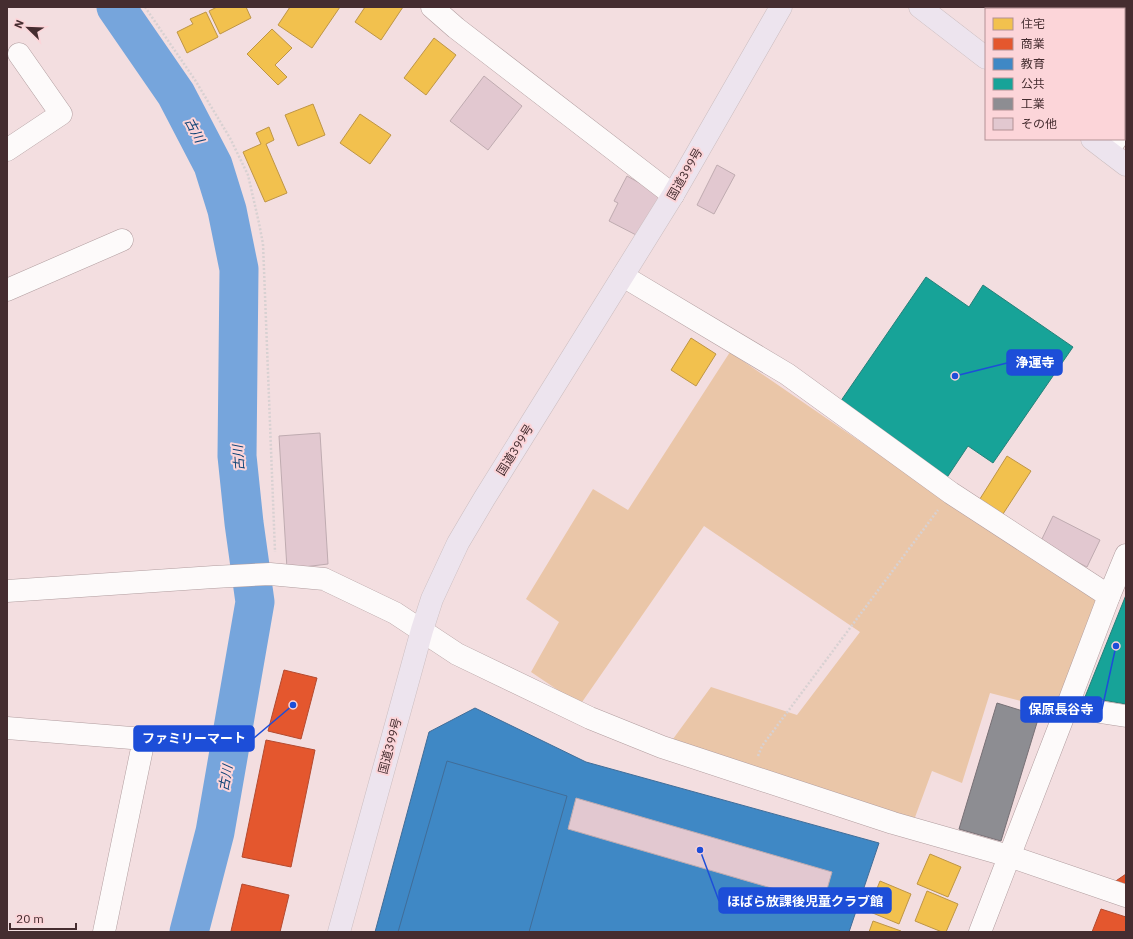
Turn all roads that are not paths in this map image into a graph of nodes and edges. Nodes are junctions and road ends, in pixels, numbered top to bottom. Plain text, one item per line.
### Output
1 (432, 7) edge
2 (781, 7) edge
3 (920, 7) edge
4 (18, 54) dead end
5 (985, 57) edge
6 (1105, 143) edge
7 (7, 150) edge
8 (1126, 165) edge
9 (674, 195) junction
10 (122, 240) dead end
11 (623, 276) junction
12 (7, 290) edge
13 (1126, 555) edge
14 (7, 591) edge
15 (1109, 596) junction
16 (422, 630) junction
17 (1068, 707) junction
18 (1126, 716) edge
19 (7, 728) edge
20 (1010, 856) junction
21 (1126, 896) edge
22 (104, 932) edge
23 (339, 932) edge
24 (980, 932) edge

1 - 9 street
2 - 9 highway, 国道399号
3 - 5 highway
4 - 7 street
6 - 8 highway
9 - 11 highway, 国道399号
10 - 12 street
11 - 15 street
11 - 16 highway, 国道399号
13 - 15 street
14 - 16 street
15 - 17 street
16 - 20 street
16 - 23 highway, 国道399号
17 - 18 street
17 - 20 street
19 - 22 street
20 - 21 street
20 - 24 street

